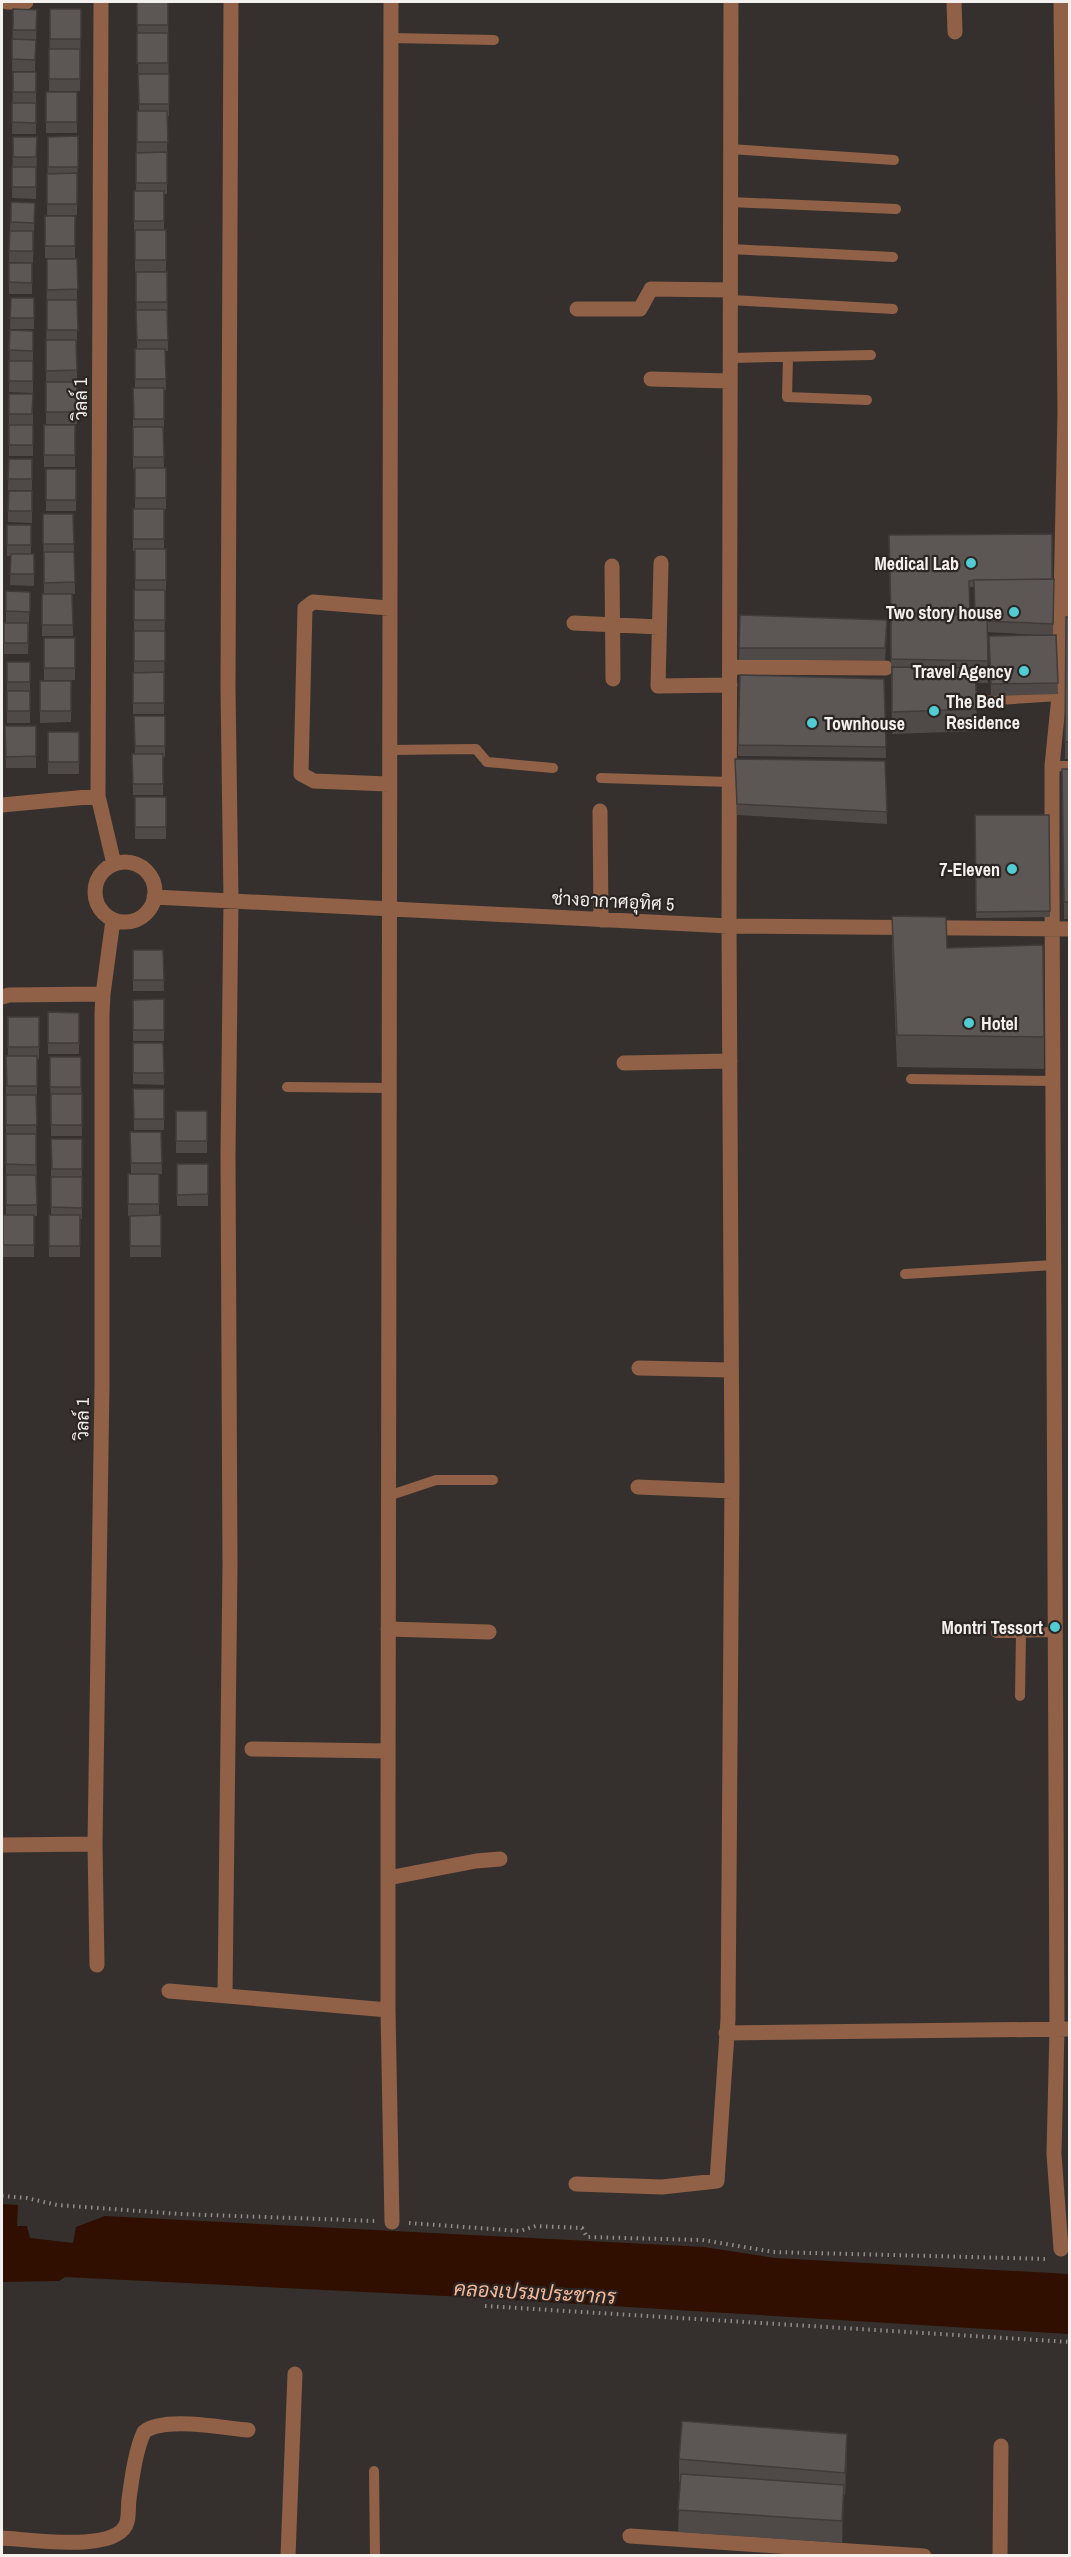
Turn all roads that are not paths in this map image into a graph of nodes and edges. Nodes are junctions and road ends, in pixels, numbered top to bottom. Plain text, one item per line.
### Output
1 (7, 2) edge
2 (26, 2) edge
3 (101, 2) edge
4 (231, 2) edge
5 (391, 2) edge
6 (731, 2) edge
7 (954, 2) edge
8 (1061, 2) edge
9 (955, 32) dead end
10 (391, 38) junction
11 (494, 40) dead end
12 (730, 149) junction
13 (894, 160) dead end
14 (730, 202) junction
15 (896, 209) dead end
16 (730, 249) junction
17 (893, 257) dead end
18 (730, 295) junction
19 (577, 309) dead end
20 (893, 309) dead end
21 (871, 355) dead end
22 (788, 357) junction
23 (730, 358) junction
24 (651, 379) dead end
25 (730, 381) junction
26 (867, 400) dead end
27 (661, 563) dead end
28 (612, 566) dead end
29 (389, 608) junction
30 (574, 623) dead end
31 (613, 625) junction
32 (659, 627) junction
33 (730, 667) junction
34 (886, 668) dead end
35 (613, 680) dead end
36 (730, 685) junction
37 (1059, 696) junction
38 (982, 701) dead end
39 (388, 750) junction
40 (1052, 766) junction
41 (1070, 766) edge
42 (553, 768) dead end
43 (601, 778) dead end
44 (730, 782) junction
45 (388, 784) junction
46 (98, 796) junction
47 (2, 805) edge
48 (600, 811) dead end
49 (114, 864) junction
50 (154, 897) junction
51 (231, 902) junction
52 (388, 909) junction
53 (113, 920) junction
54 (601, 920) junction
55 (729, 926) junction
56 (1053, 929) junction
57 (1070, 929) edge
58 (103, 994) junction
59 (2, 997) edge
60 (730, 1061) junction
61 (624, 1063) dead end
62 (911, 1079) dead end
63 (1053, 1081) junction
64 (286, 1087) dead end
65 (388, 1088) junction
66 (1054, 1265) junction
67 (905, 1274) dead end
68 (639, 1368) dead end
69 (730, 1370) junction
70 (493, 1480) dead end
71 (638, 1487) dead end
72 (732, 1491) junction
73 (388, 1496) junction
74 (388, 1629) junction
75 (489, 1632) dead end
76 (1056, 1632) junction
77 (996, 1633) dead end
78 (1021, 1633) junction
79 (1020, 1696) dead end
80 (252, 1749) dead end
81 (388, 1751) junction
82 (95, 1844) junction
83 (2, 1845) edge
84 (500, 1859) dead end
85 (388, 1878) junction
86 (97, 1965) dead end
87 (168, 1991) dead end
88 (225, 1996) junction
89 (388, 2010) junction
90 (1063, 2029) edge
91 (726, 2033) junction
92 (576, 2184) dead end
93 (392, 2222) road end
94 (1061, 2249) road end
95 (295, 2374) dead end
96 (248, 2430) dead end
97 (1001, 2446) dead end
98 (374, 2471) dead end
99 (630, 2536) dead end
100 (2, 2538) edge
101 (884, 2554) edge
102 (288, 2556) edge
103 (375, 2556) edge
104 (924, 2556) edge
105 (1000, 2556) edge

1 - 2 street
3 - 46 street, วิลล์ 1
4 - 51 street
5 - 10 street
6 - 12 street
7 - 9 street
8 - 37 street
10 - 11 lane
10 - 29 street
12 - 13 lane
12 - 14 street
14 - 15 lane
14 - 16 street
16 - 17 lane
16 - 18 street
18 - 19 street
18 - 20 lane
18 - 23 street
21 - 22 lane
22 - 23 lane
22 - 26 lane
23 - 25 street
24 - 25 street
25 - 33 street
27 - 32 street
28 - 31 street
29 - 39 street
29 - 45 street
30 - 31 street
31 - 32 street
31 - 35 street
32 - 36 street
33 - 34 street
33 - 36 street
36 - 44 street
37 - 38 lane
37 - 40 street
39 - 42 lane
39 - 45 street
40 - 41 lane
40 - 56 street
43 - 44 lane
44 - 55 street
45 - 52 street
46 - 47 street
46 - 49 street, วิลล์ 1
48 - 54 street
49 - 50 street
49 - 53 street
50 - 51 street, ช่างอากาศอุทิศ 5
50 - 53 street
51 - 52 street, ช่างอากาศอุทิศ 5
51 - 88 street
52 - 54 street, ช่างอากาศอุทิศ 5
52 - 65 street
53 - 58 street, วิลล์ 1
54 - 55 street, ช่างอากาศอุทิศ 5
55 - 56 street, ช่างอากาศอุทิศ 5
55 - 60 street
56 - 57 street, ช่างอากาศอุทิศ 5
56 - 63 street
58 - 59 street
58 - 82 street, วิลล์ 1
60 - 61 street
60 - 69 street
62 - 63 lane
63 - 66 street
64 - 65 lane
65 - 73 street
66 - 67 lane
66 - 76 street
68 - 69 street
69 - 72 street
70 - 73 lane
71 - 72 street
72 - 91 street
73 - 74 street
74 - 75 street
74 - 81 street
76 - 78 lane
76 - 90 street
77 - 78 lane
78 - 79 lane
80 - 81 street
81 - 85 street
82 - 83 street
82 - 86 street, วิลล์ 1
84 - 85 street
85 - 89 street
87 - 88 street
88 - 89 street
89 - 93 street
90 - 91 street
90 - 94 street
91 - 92 street
95 - 102 street
96 - 100 street
97 - 105 street
98 - 103 lane
99 - 101 street
101 - 104 street

